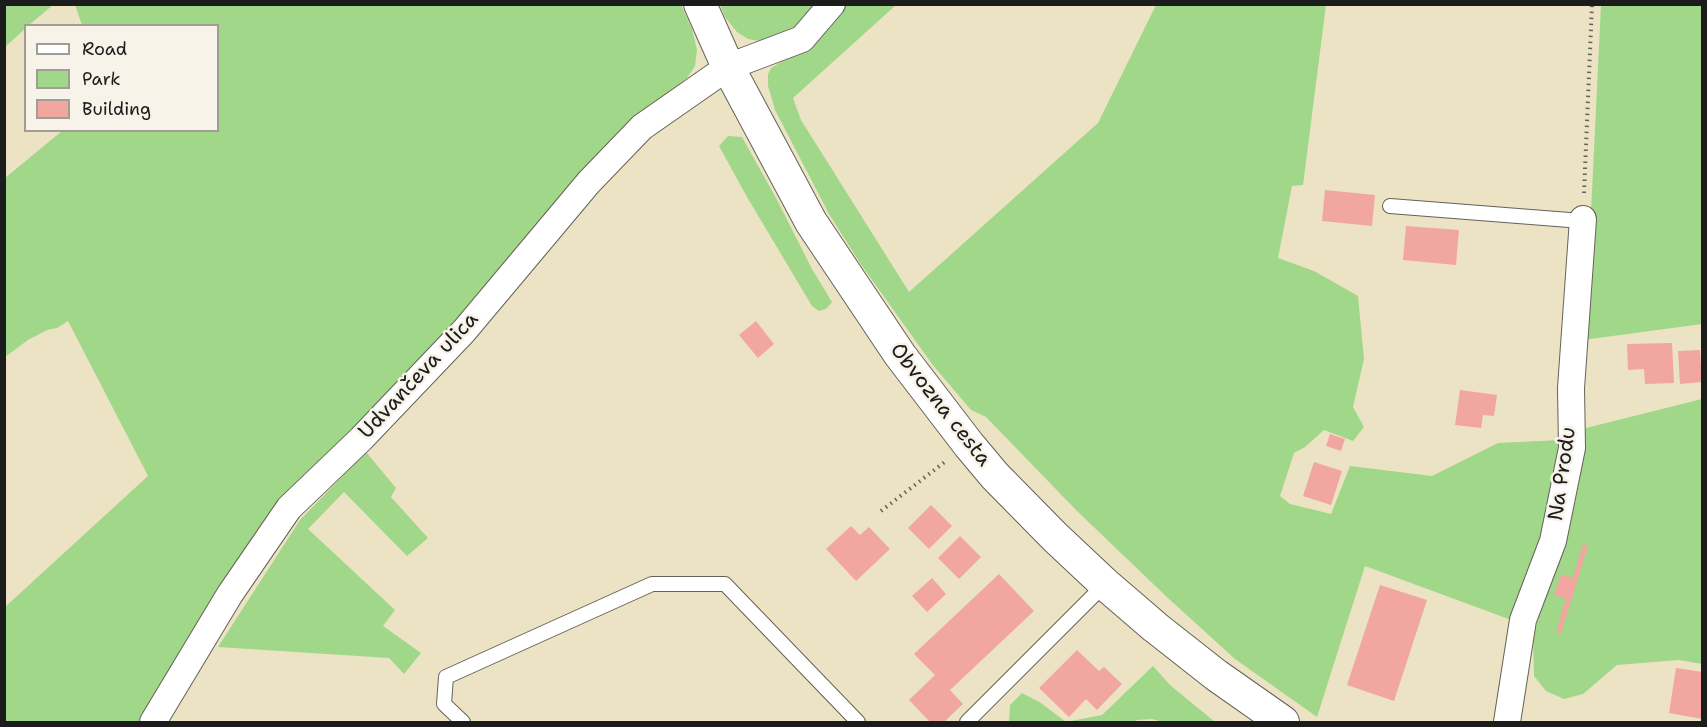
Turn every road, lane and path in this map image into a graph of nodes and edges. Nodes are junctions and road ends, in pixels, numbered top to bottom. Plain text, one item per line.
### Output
1 (700, 4) edge
2 (832, 4) edge
3 (1592, 4) edge
4 (728, 68) junction
5 (1390, 206) dead end
6 (1583, 220) junction
7 (969, 445) junction
8 (881, 511) dead end
9 (1106, 584) junction
10 (153, 723) edge
11 (463, 723) edge
12 (858, 723) edge
13 (967, 723) edge
14 (1283, 723) edge
15 (1507, 723) edge

1 - 4 street, Obvozna cesta
2 - 4 street, Udvančeva ulica
3 - 6 path
4 - 7 street, Obvozna cesta
4 - 10 street, Udvančeva ulica
5 - 6 lane
6 - 15 street, Na Produ
7 - 8 path
7 - 9 street, Obvozna cesta
9 - 13 lane
9 - 14 street, Obvozna cesta
11 - 12 lane

